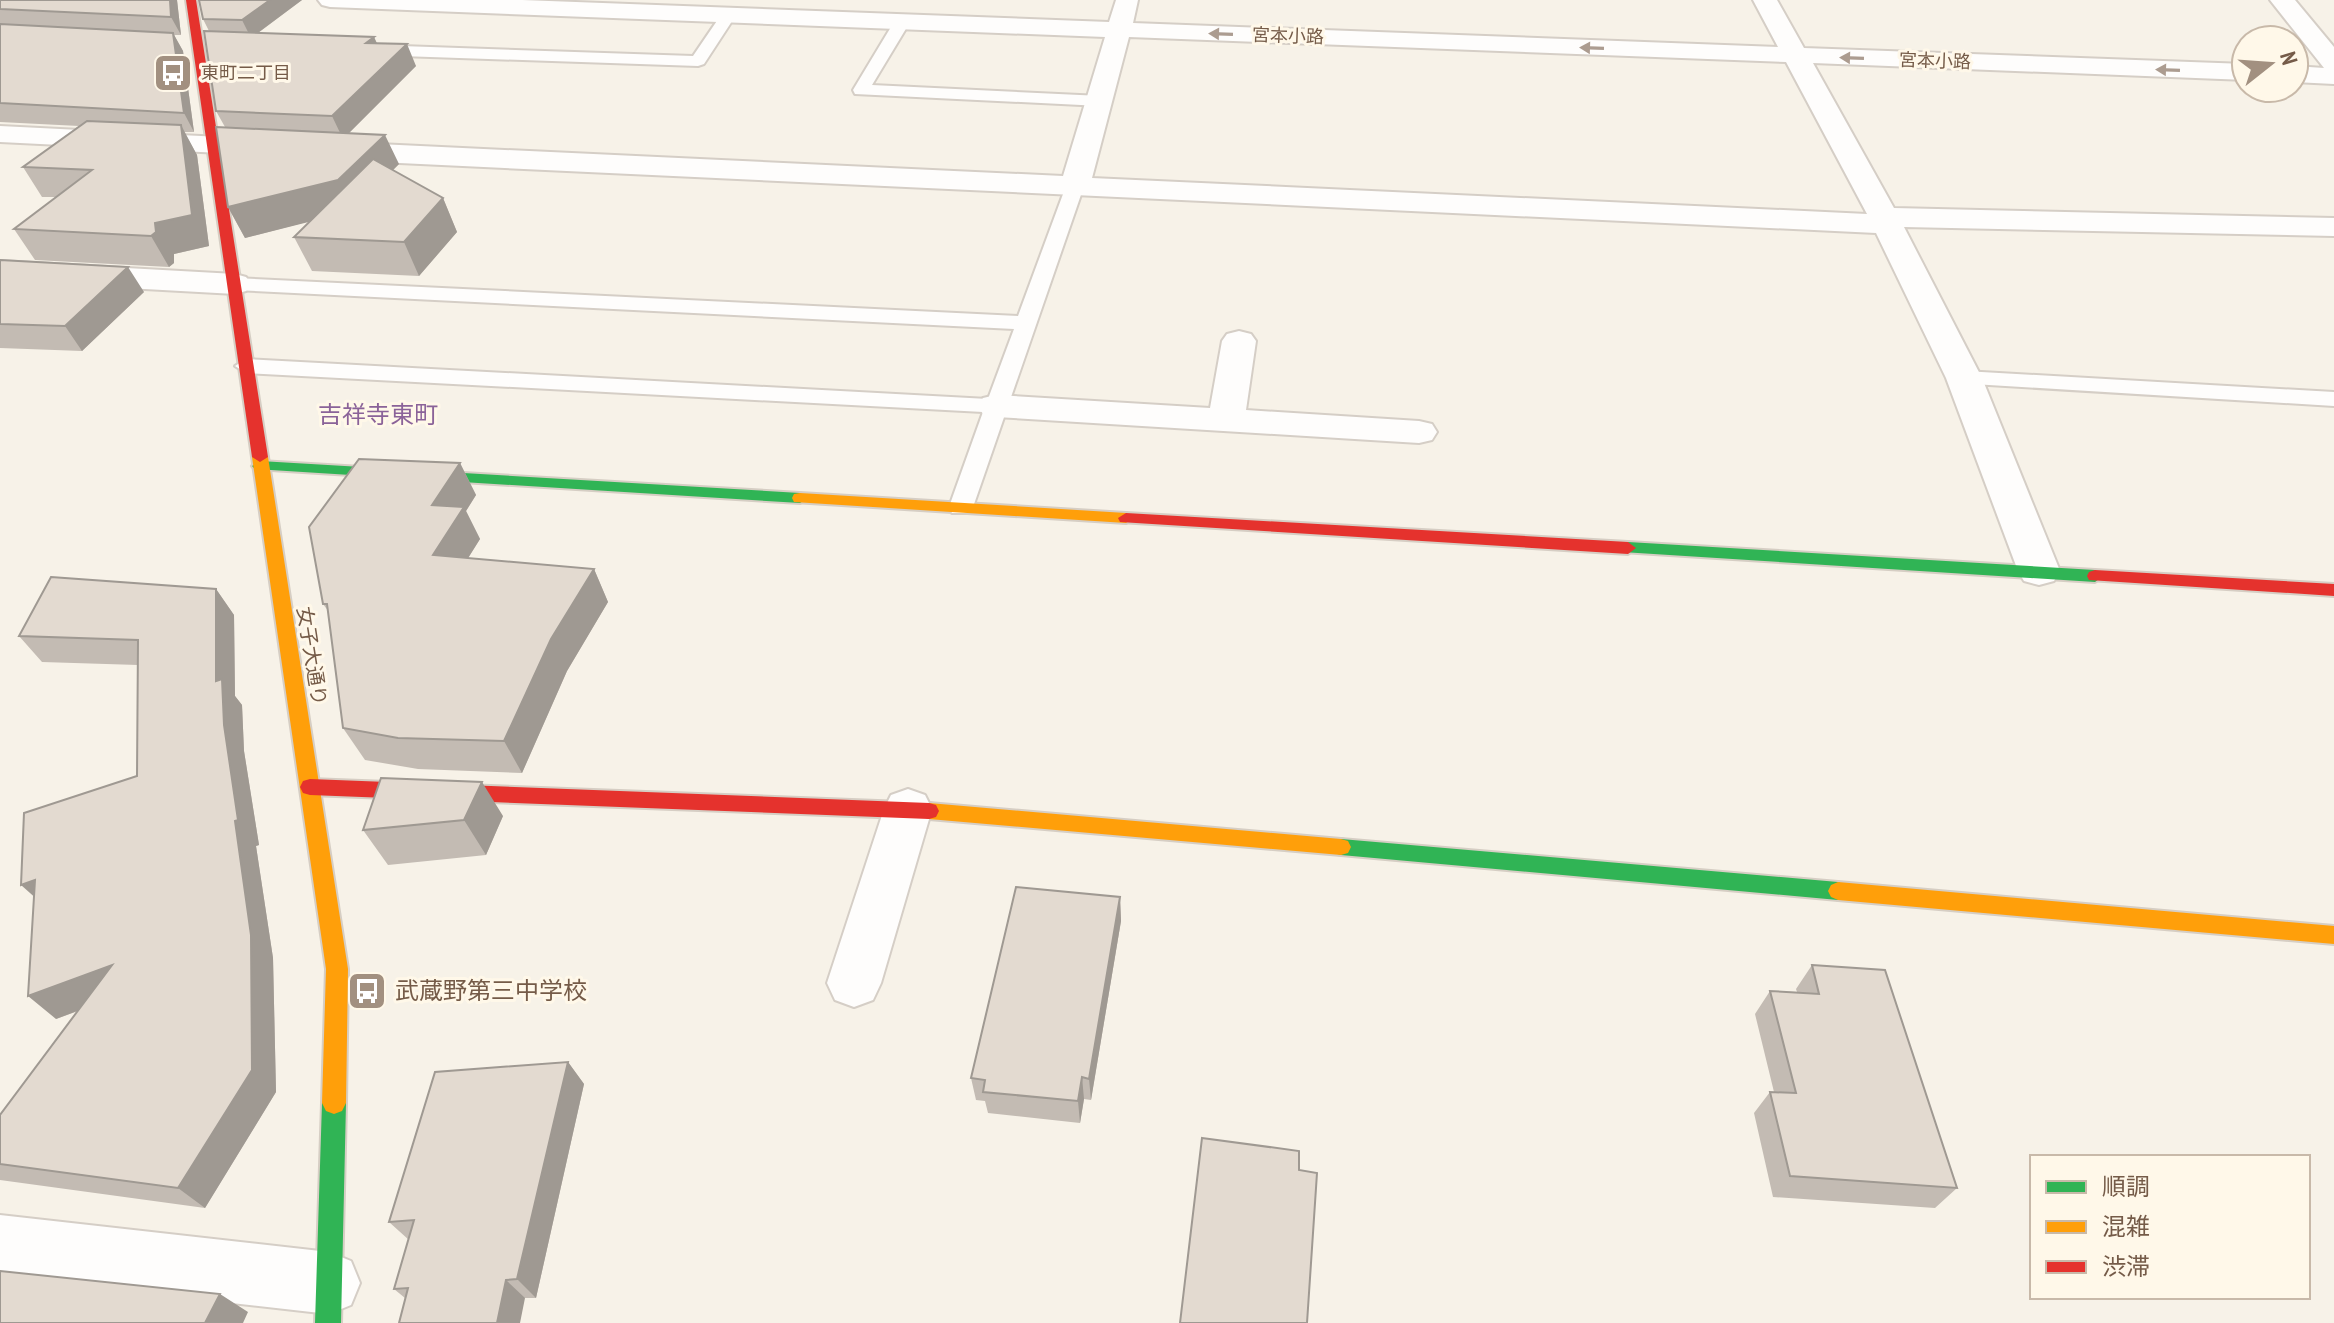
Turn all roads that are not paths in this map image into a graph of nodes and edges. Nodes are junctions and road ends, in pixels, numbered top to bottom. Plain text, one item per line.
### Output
1 (191, 0) edge
2 (330, 0) edge
3 (1128, 0) edge
4 (1765, 0) edge
5 (2282, 0) edge
6 (560, 4) edge
7 (728, 15) junction
8 (902, 22) junction
9 (1119, 30) junction
10 (353, 49) edge
11 (1793, 55) junction
12 (2334, 63) edge
13 (2230, 71) edge
14 (2310, 75) edge
15 (2334, 76) edge
16 (1101, 101) junction
17 (0, 134) edge
18 (213, 145) junction
19 (1075, 186) junction
20 (1886, 221) junction
21 (2334, 227) edge
22 (0, 271) edge
23 (235, 284) junction
24 (1027, 323) junction
25 (1239, 341) dead end
26 (246, 366) junction
27 (1964, 378) junction
28 (2334, 399) edge
29 (996, 406) junction
30 (1226, 421) junction
31 (1419, 432) dead end
32 (260, 466) junction
33 (961, 507) junction
34 (2039, 571) junction
35 (2334, 590) edge
36 (310, 787) junction
37 (908, 809) junction
38 (2334, 935) edge
39 (854, 983) dead end
40 (0, 1246) edge
41 (328, 1303) edge

1 - 18 street, 女子大通り
2 - 6 street, 宮本小路
3 - 9 street
4 - 11 street
5 - 12 street
6 - 7 street, 宮本小路
7 - 8 street, 宮本小路
7 - 10 lane
8 - 9 street, 宮本小路
8 - 16 lane
11 -> 9 street, 宮本小路
9 - 16 street
13 -> 11 street, 宮本小路
11 - 20 street
14 - 15 street
16 - 19 street
17 - 18 street
18 - 19 street
18 - 23 street, 女子大通り
19 - 20 street
19 - 24 lane
20 - 21 street
20 - 27 street
22 - 23 street
23 - 24 lane
23 - 26 street, 女子大通り
24 - 29 lane
25 - 30 street
26 - 29 lane
26 - 32 street, 女子大通り
27 - 28 lane
27 - 34 street
29 - 30 street
29 - 33 lane
30 - 31 street
32 - 33 street
32 - 36 street, 女子大通り
33 - 34 street
34 - 35 street
36 - 37 street
36 - 41 street, 女子大通り
37 - 38 street
37 - 39 street
40 - 41 street

